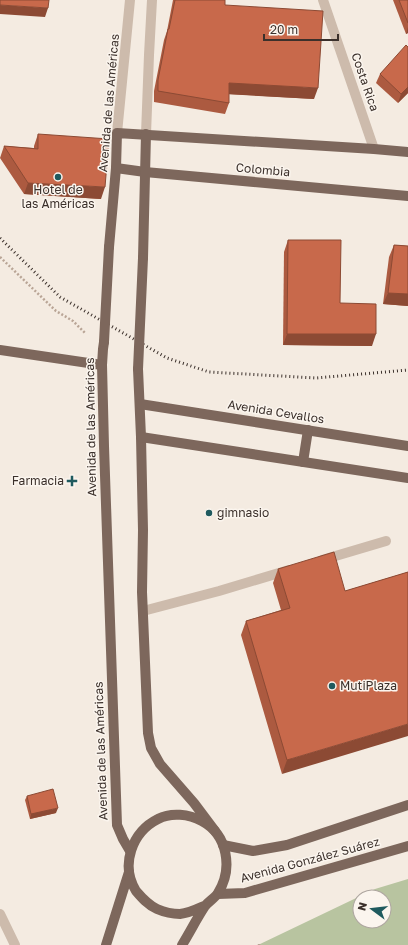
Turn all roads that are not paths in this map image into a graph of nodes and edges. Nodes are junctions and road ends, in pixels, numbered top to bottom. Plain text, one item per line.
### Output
1 (130, 0) edge
2 (152, 0) edge
3 (323, 0) edge
4 (117, 133) junction
5 (146, 134) junction
6 (374, 149) junction
7 (408, 152) edge
8 (116, 168) junction
9 (145, 172) junction
10 (408, 196) edge
11 (0, 350) edge
12 (102, 365) junction
13 (140, 404) junction
14 (308, 430) junction
15 (141, 437) junction
16 (408, 446) edge
17 (303, 462) junction
18 (408, 478) edge
19 (386, 541) dead end
20 (143, 612) junction
21 (408, 805) edge
22 (215, 831) junction
23 (223, 846) junction
24 (408, 846) edge
25 (130, 851) junction
26 (129, 872) junction
27 (218, 894) junction
28 (206, 905) junction
29 (0, 914) edge
30 (15, 945) edge
31 (106, 945) edge
32 (182, 945) edge

1 - 4 street, Avenida de las Américas
2 - 5 street
3 - 6 street, Costa Rica
4 - 5 main road
4 - 8 main road, Avenida de las Américas
5 - 6 main road
5 - 9 main road
6 - 7 main road
8 - 9 main road, Colombia
8 - 12 main road, Avenida de las Américas, bridge
9 - 10 main road, Colombia
9 - 13 main road, bridge
11 - 12 main road
12 - 25 main road, Avenida de las Américas
13 - 14 main road, Avenida Cevallos
13 - 15 main road
14 - 16 main road, Avenida Cevallos
14 - 17 main road
15 - 17 main road
15 - 20 main road
17 - 18 main road
19 - 20 street
20 - 22 main road
21 - 23 main road, Avenida González Suárez
22 - 23 main road, Avenida González Suárez
22 - 25 main road, Avenida González Suárez
23 - 27 main road, Avenida González Suárez
24 - 27 main road, Avenida González Suárez
25 - 26 main road, Avenida González Suárez
26 - 28 main road, Avenida González Suárez
26 - 31 main road, Avenida González Suárez
27 - 28 main road, Avenida González Suárez
28 - 32 main road, Avenida González Suárez
29 - 30 street

